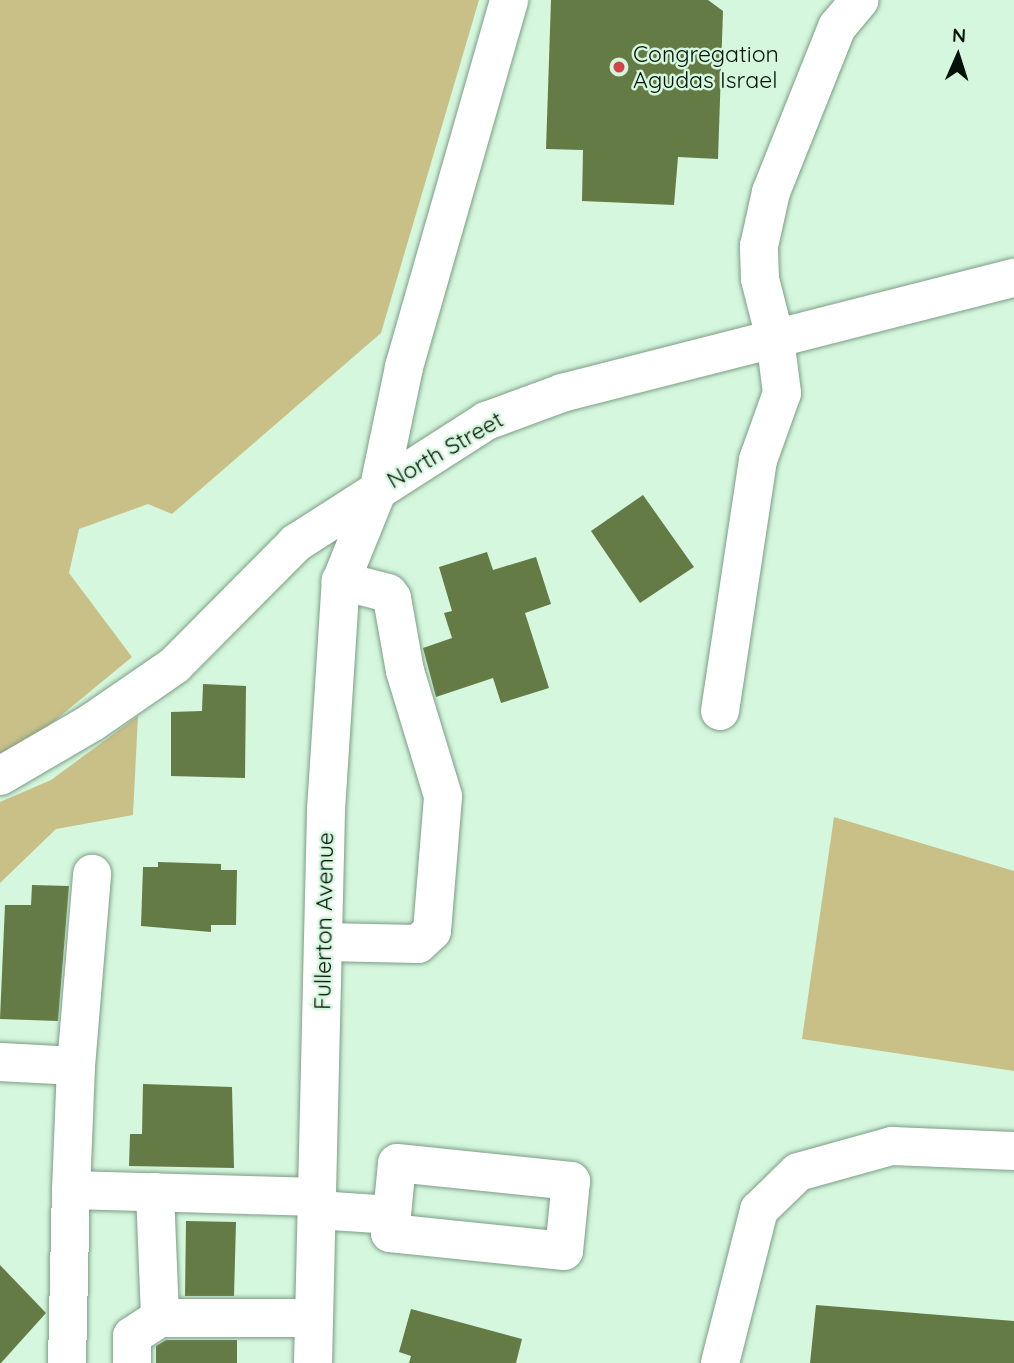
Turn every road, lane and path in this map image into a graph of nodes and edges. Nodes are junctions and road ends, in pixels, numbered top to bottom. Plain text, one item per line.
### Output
1 (509, 0) edge
2 (860, 0) edge
3 (1014, 278) edge
4 (775, 338) junction
5 (379, 488) junction
6 (341, 581) junction
7 (720, 711) dead end
8 (0, 776) edge
9 (92, 874) dead end
10 (324, 943) junction
11 (0, 1062) edge
12 (76, 1066) junction
13 (1014, 1151) edge
14 (71, 1190) junction
15 (155, 1192) junction
16 (318, 1203) junction
17 (392, 1215) junction
18 (160, 1318) junction
19 (314, 1318) junction
20 (67, 1363) edge
21 (132, 1363) edge
22 (313, 1363) edge
23 (720, 1363) edge

1 - 5 street, Fullerton Avenue
2 - 4 street
3 - 4 street, North Street
4 - 5 street, North Street
4 - 7 street
5 - 6 street, Fullerton Avenue
5 - 8 street, North Street
6 - 10 street, Fullerton Avenue
6 - 10 street
9 - 12 street
10 - 16 street, Fullerton Avenue
11 - 12 street
12 - 14 street
13 - 23 street
14 - 15 street
14 - 20 street
15 - 16 street
15 - 18 street
16 - 17 street
16 - 19 street, Fullerton Avenue
17 - 17 street
18 - 19 street
18 - 21 street
19 - 22 street, Fullerton Avenue

